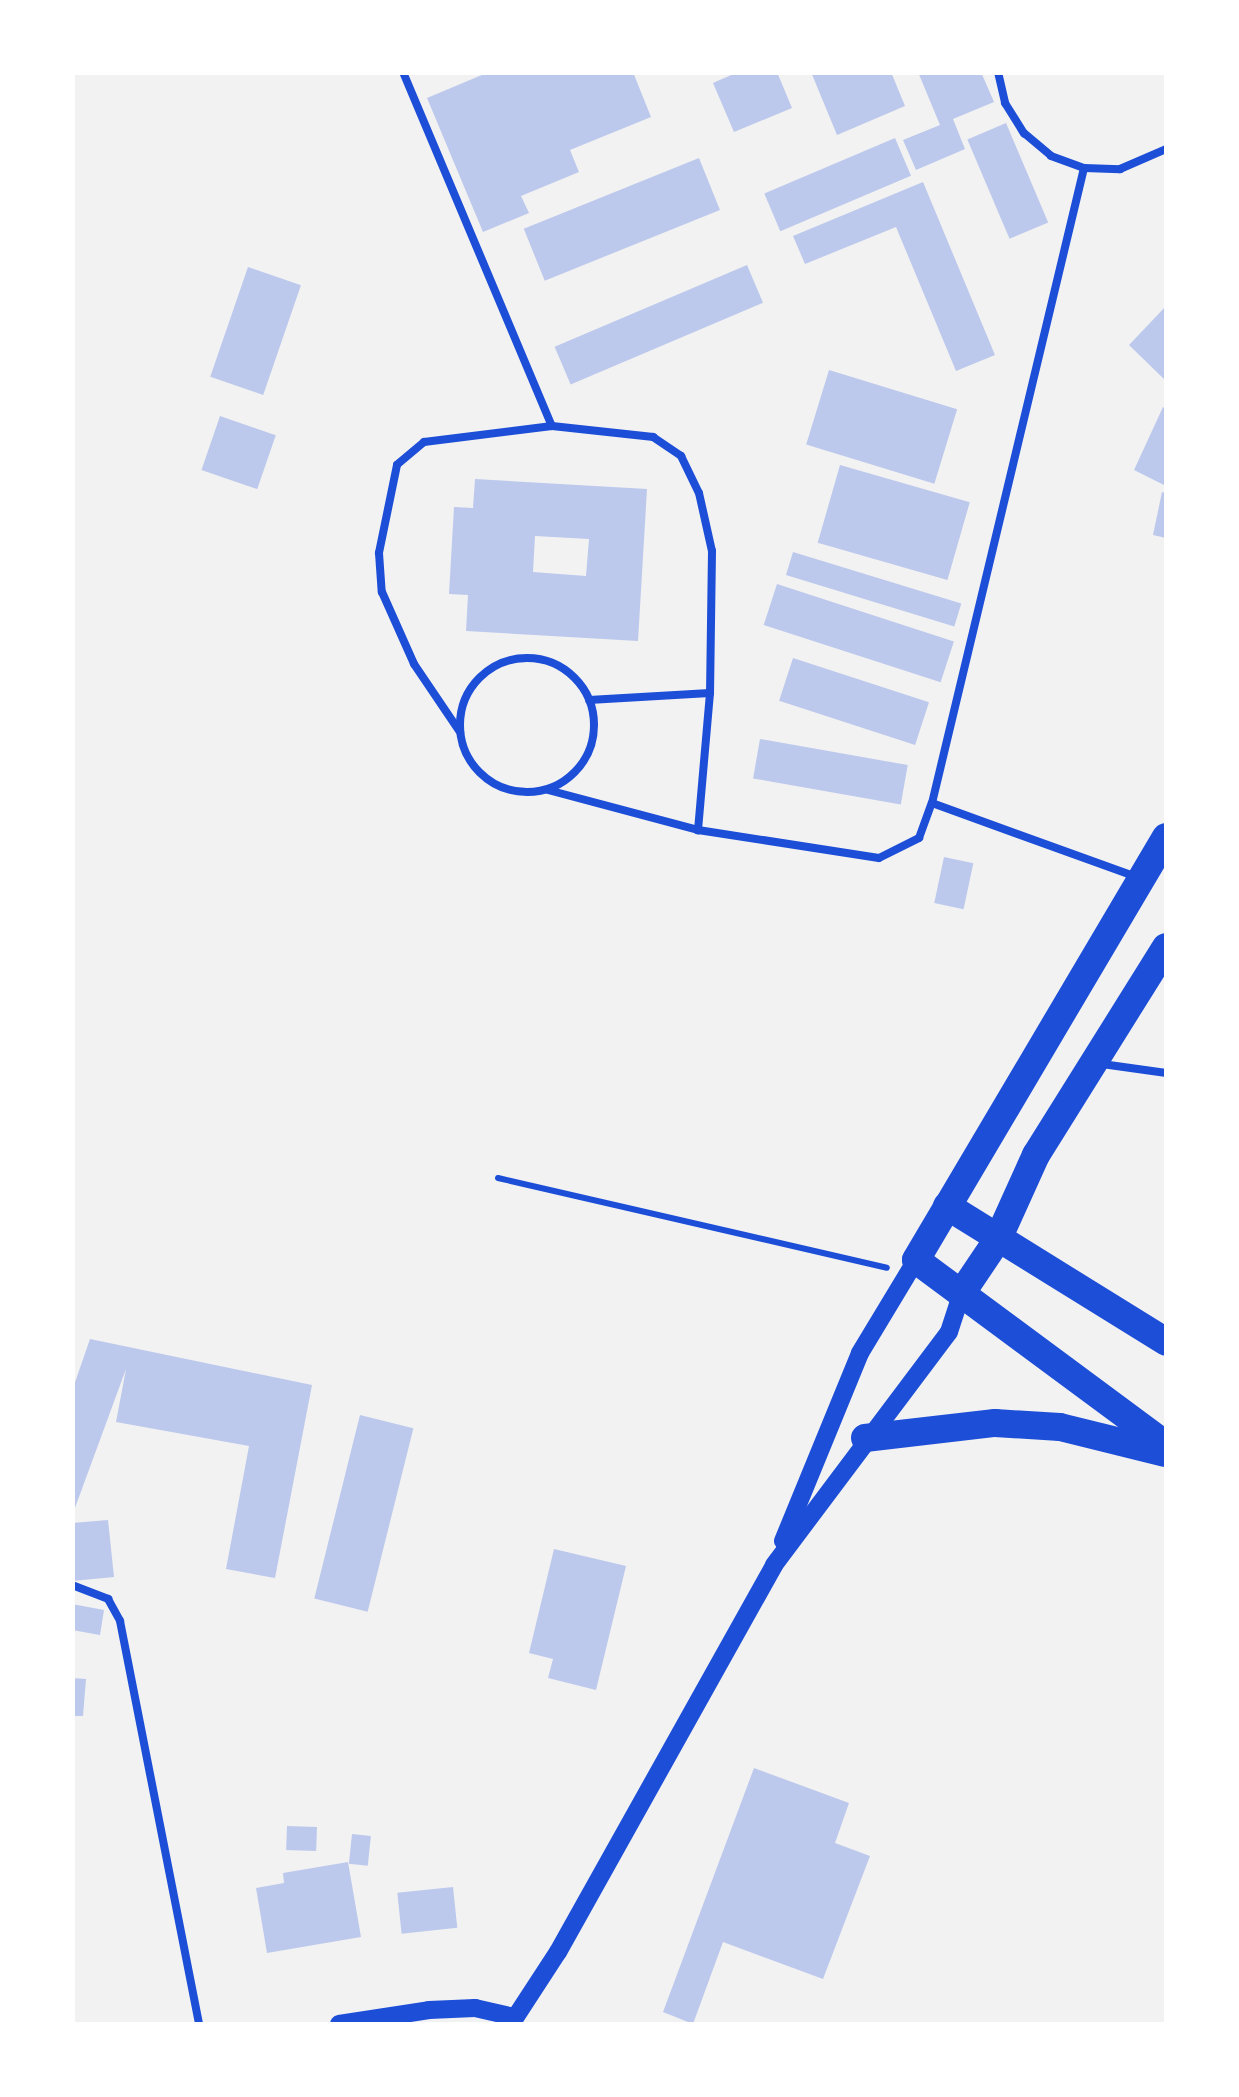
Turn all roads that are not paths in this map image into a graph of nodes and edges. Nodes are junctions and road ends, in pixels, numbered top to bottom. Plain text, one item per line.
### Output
1 (402, 72) edge
2 (998, 72) edge
3 (1166, 149) edge
4 (1084, 168) junction
5 (552, 426) junction
6 (710, 693) junction
7 (590, 700) junction
8 (460, 732) junction
9 (546, 790) junction
10 (932, 803) junction
11 (698, 830) junction
12 (1166, 837) edge
13 (1142, 878) junction
14 (1166, 947) edge
15 (1094, 1063) junction
16 (1166, 1073) edge
17 (947, 1206) junction
18 (998, 1239) junction
19 (912, 1266) junction
20 (960, 1294) junction
21 (1166, 1342) edge
22 (864, 1438) junction
23 (1166, 1445) edge
24 (1166, 1453) edge
25 (774, 1565) junction
26 (72, 1585) edge
27 (511, 2020) edge
28 (200, 2024) edge
29 (339, 2024) edge

1 - 5 lane
2 - 4 lane
3 - 4 lane
4 - 10 lane
5 - 6 lane
5 - 8 lane
6 - 7 lane
6 - 11 lane
7 - 8 lane
7 - 9 lane
8 - 9 lane
9 - 11 lane
10 - 11 lane
10 - 13 lane
12 - 13 highway
13 - 17 highway
14 - 15 highway
15 - 16 lane
15 - 18 highway
17 - 18 highway
17 - 19 highway
18 - 20 highway
18 - 21 highway
19 - 20 highway
19 - 25 street
20 - 22 street
20 - 23 highway
22 - 24 highway
22 - 25 street
25 - 27 street
26 - 28 lane
27 - 29 street

